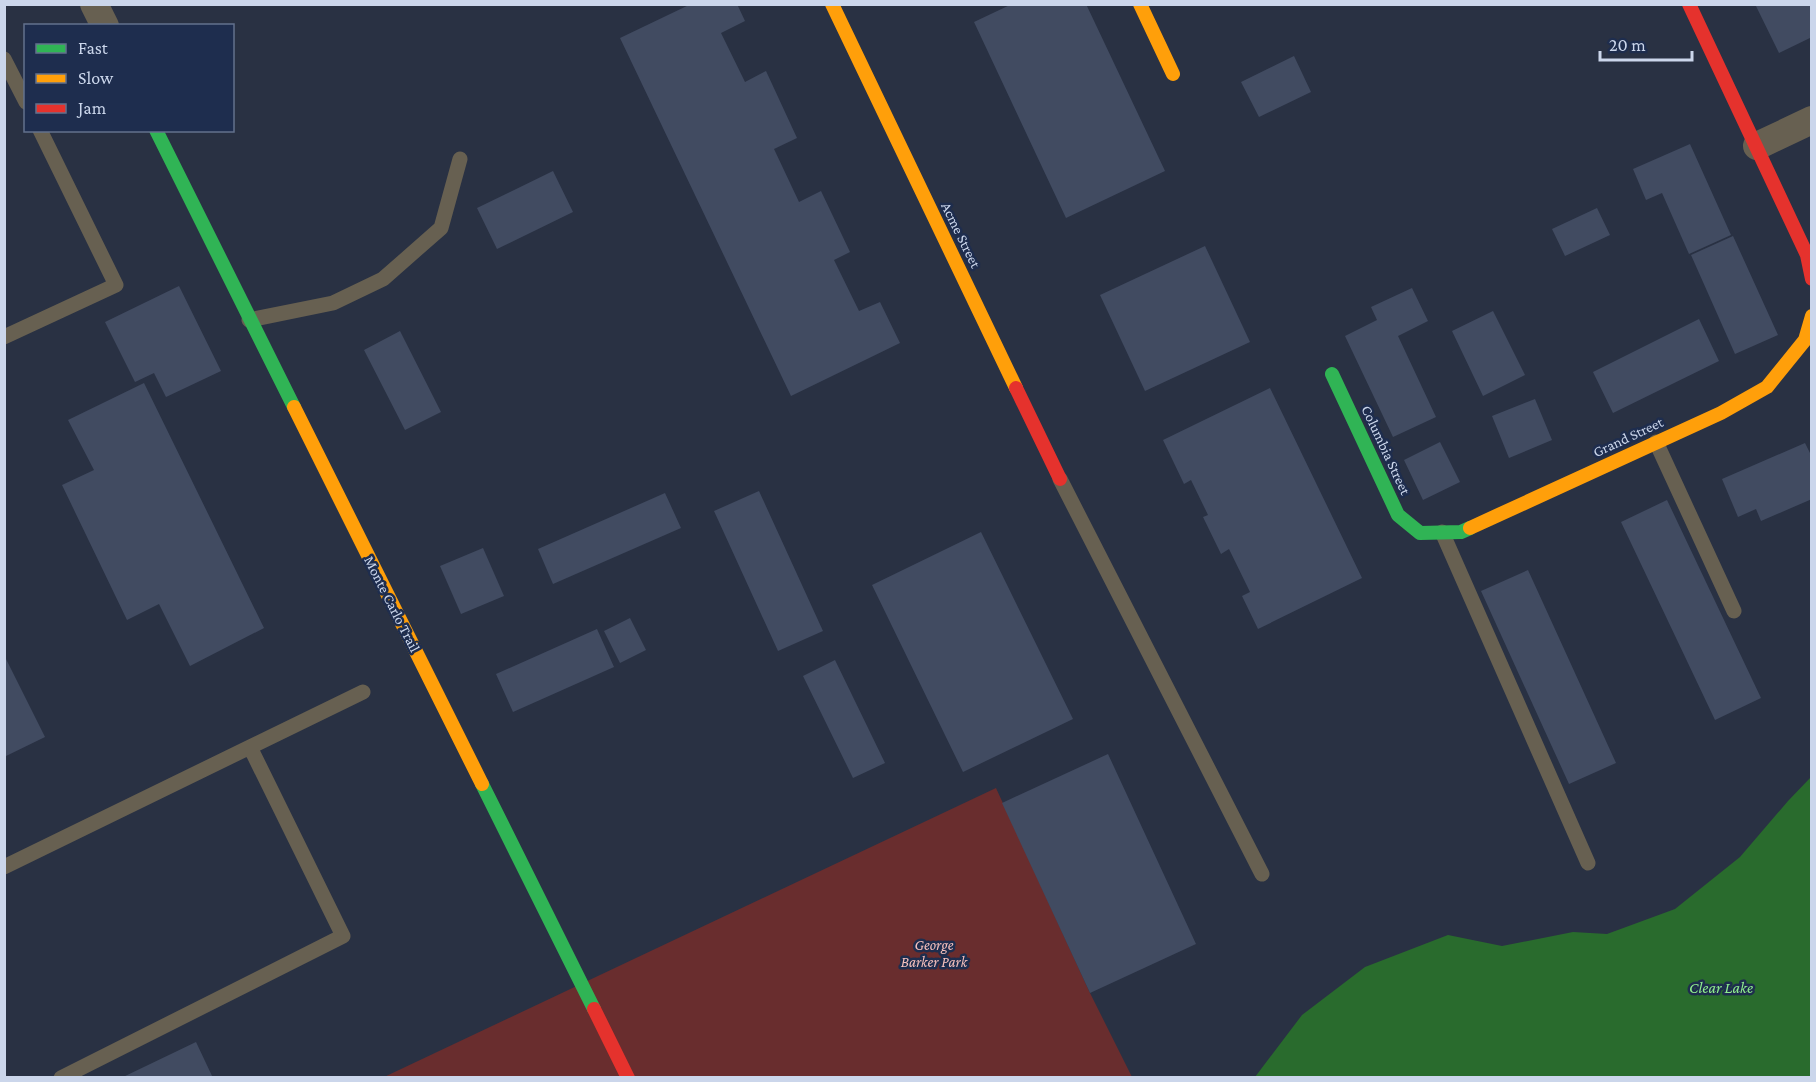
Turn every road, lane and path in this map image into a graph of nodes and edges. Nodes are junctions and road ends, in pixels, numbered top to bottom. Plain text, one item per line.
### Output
1 (94, 4) edge
2 (832, 4) edge
3 (1140, 4) edge
4 (1689, 4) edge
5 (104, 24) edge
6 (4, 59) edge
7 (1173, 74) dead end
8 (24, 98) edge
9 (1812, 120) edge
10 (41, 132) edge
11 (157, 132) edge
12 (1757, 146) junction
13 (460, 159) dead end
14 (1812, 279) edge
15 (1812, 316) edge
16 (249, 320) junction
17 (4, 337) edge
18 (1332, 374) dead end
19 (1656, 442) junction
20 (1060, 479) joint
21 (1442, 532) junction
22 (1420, 533) joint
23 (1734, 611) dead end
24 (363, 692) dead end
25 (250, 747) junction
26 (1588, 863) dead end
27 (4, 867) edge
28 (1262, 874) dead end
29 (61, 1077) edge
30 (628, 1077) edge

1 - 5 street
2 - 20 street, Acme Street
3 - 7 street
4 - 12 street
6 - 8 lane
9 - 12 street
10 - 17 lane
11 - 16 street, Monte Carlo Trail
12 - 14 street
13 - 16 lane
15 - 19 street, Grand Street
16 - 30 street, Monte Carlo Trail
18 - 22 street, Columbia Street
19 - 21 street, Grand Street
19 - 23 lane
20 - 28 lane
21 - 22 street, Grand Street
21 - 26 lane
24 - 25 lane
25 - 27 lane
25 - 29 lane

